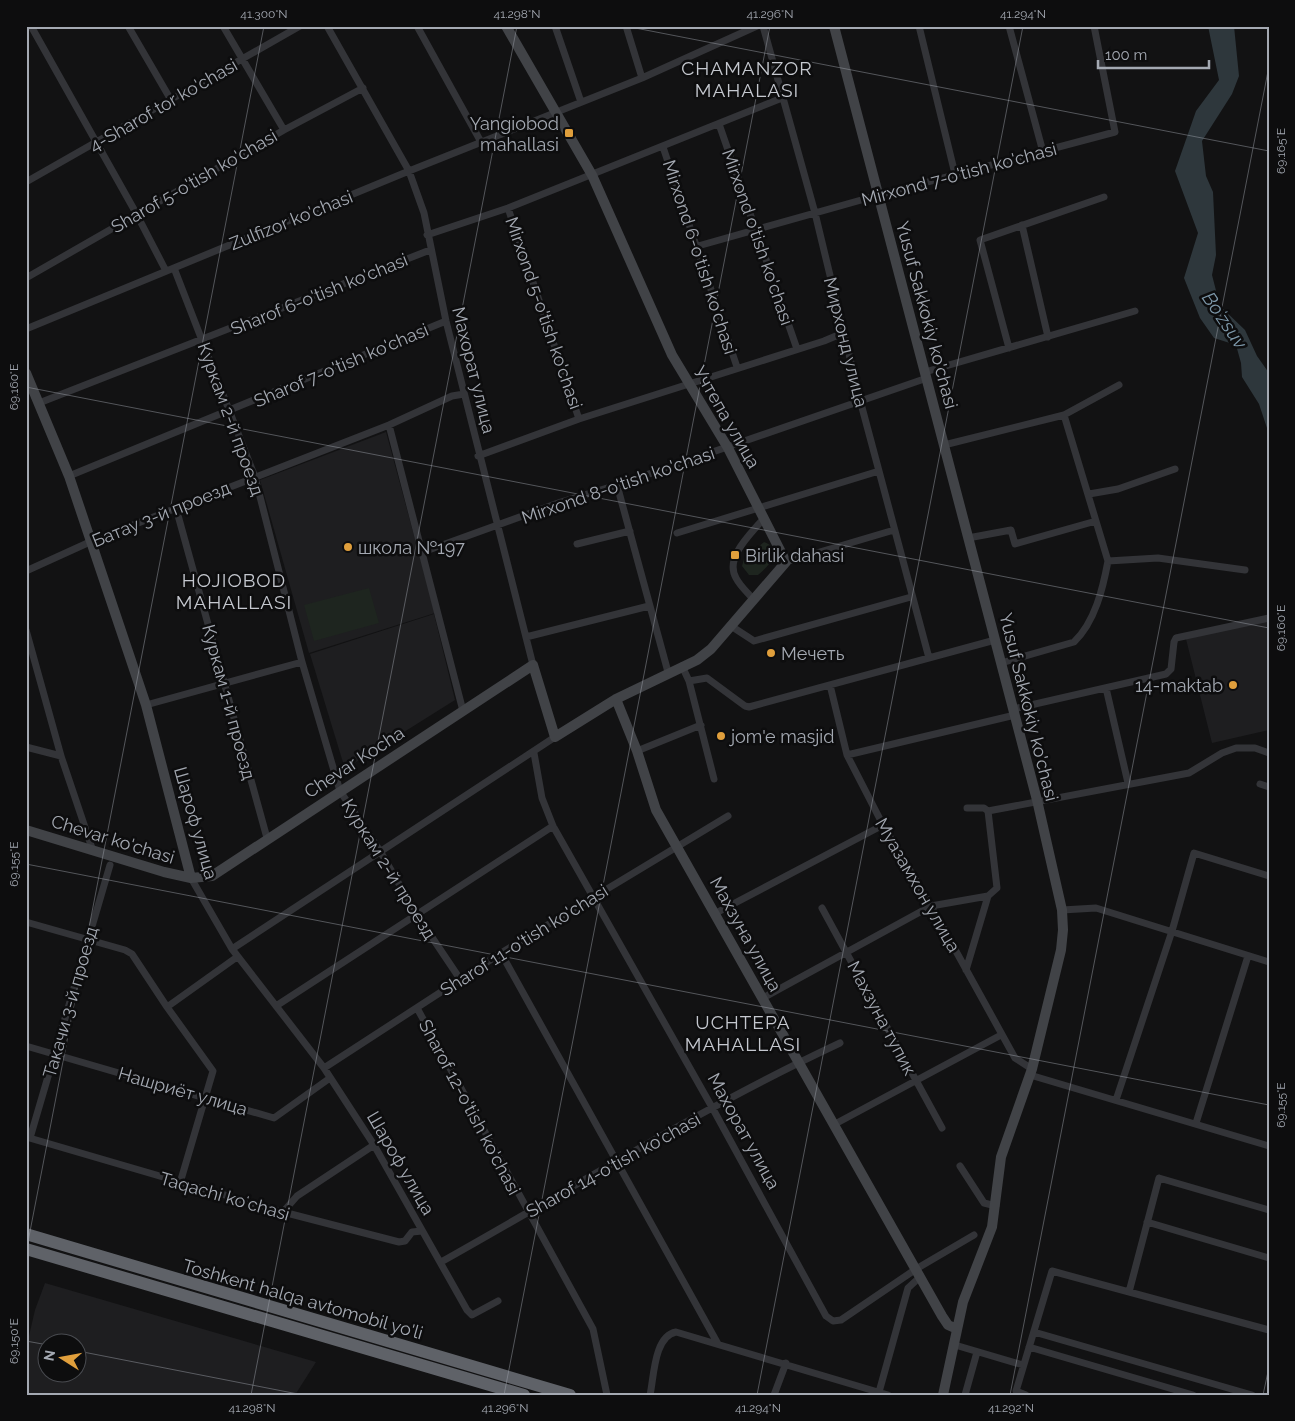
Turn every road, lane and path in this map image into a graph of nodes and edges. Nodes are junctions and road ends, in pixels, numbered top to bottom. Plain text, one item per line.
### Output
1 (31, 26) edge
2 (128, 26) edge
3 (223, 26) edge
4 (300, 26) edge
5 (327, 26) edge
6 (416, 26) edge
7 (506, 26) edge
8 (554, 26) edge
9 (626, 26) edge
10 (757, 26) edge
11 (763, 26) edge
12 (834, 26) edge
13 (919, 26) edge
14 (1009, 26) edge
15 (1094, 26) edge
16 (242, 60) junction
17 (642, 78) junction
18 (363, 88) junction
19 (782, 98) junction
20 (171, 100) junction
21 (581, 102) junction
22 (557, 112) junction
23 (719, 124) junction
24 (284, 130) junction
25 (481, 142) junction
26 (96, 143) junction
27 (664, 147) junction
28 (1043, 152) junction
29 (409, 171) junction
30 (955, 174) junction
31 (592, 175) junction
32 (26, 182) edge
33 (879, 195) junction
34 (1104, 197) dead end
35 (508, 208) junction
36 (136, 213) junction
37 (815, 213) junction
38 (1022, 225) junction
39 (755, 231) junction
40 (428, 235) junction
41 (698, 246) junction
42 (430, 250) junction
43 (174, 268) junction
44 (166, 271) junction
45 (26, 278) edge
46 (1135, 311) dead end
47 (446, 321) junction
48 (26, 329) edge
49 (843, 333) junction
50 (1048, 337) junction
51 (202, 340) junction
52 (1009, 348) junction
53 (797, 349) junction
54 (737, 367) junction
55 (26, 372) edge
56 (926, 375) junction
57 (690, 384) junction
58 (1119, 385) dead end
59 (464, 394) junction
60 (860, 400) junction
61 (39, 403) junction
62 (229, 411) junction
63 (1064, 415) junction
64 (579, 419) junction
65 (390, 425) junction
66 (944, 445) junction
67 (728, 448) junction
68 (478, 456) junction
69 (1175, 469) dead end
70 (879, 472) junction
71 (70, 476) junction
72 (255, 477) junction
73 (617, 485) junction
74 (1089, 494) junction
75 (176, 508) junction
76 (759, 508) junction
77 (764, 518) junction
78 (1096, 521) junction
79 (496, 527) junction
80 (894, 530) junction
81 (630, 531) junction
82 (677, 533) dead end
83 (968, 538) junction
84 (92, 541) junction
85 (577, 544) dead end
86 (423, 552) junction
87 (1108, 561) junction
88 (786, 562) junction
89 (1245, 570) dead end
90 (26, 571) edge
91 (911, 597) junction
92 (753, 599) junction
93 (649, 606) junction
94 (1269, 618) edge
95 (731, 626) junction
96 (26, 630) edge
97 (526, 637) junction
98 (995, 640) junction
99 (929, 658) junction
100 (302, 662) junction
101 (1001, 663) junction
102 (533, 665) junction
103 (682, 666) junction
104 (668, 672) junction
105 (689, 682) junction
106 (223, 683) junction
107 (830, 685) junction
108 (1106, 688) junction
109 (616, 699) junction
110 (146, 705) junction
111 (463, 711) junction
112 (1014, 712) junction
113 (701, 725) junction
114 (555, 737) junction
115 (26, 747) edge
116 (637, 751) junction
117 (534, 753) junction
118 (1269, 753) edge
119 (847, 755) junction
120 (61, 756) junction
121 (714, 779) dead end
122 (1128, 784) junction
123 (1260, 784) dead end
124 (1269, 787) edge
125 (340, 791) junction
126 (1037, 800) junction
127 (967, 808) dead end
128 (988, 811) junction
129 (728, 816) dead end
130 (883, 825) junction
131 (553, 826) junction
132 (26, 830) edge
133 (267, 838) junction
134 (676, 845) junction
135 (92, 848) junction
136 (380, 851) junction
137 (110, 865) dead end
138 (1269, 876) edge
139 (191, 878) junction
140 (594, 896) junction
141 (988, 896) junction
142 (931, 906) junction
143 (822, 908) dead end
144 (1062, 910) junction
145 (716, 913) junction
146 (418, 916) junction
147 (26, 922) edge
148 (1172, 931) junction
149 (87, 939) junction
150 (232, 949) junction
151 (846, 951) junction
152 (502, 953) junction
153 (1248, 956) junction
154 (237, 957) junction
155 (1269, 962) edge
156 (966, 970) junction
157 (460, 979) junction
158 (763, 998) junction
159 (276, 1006) junction
160 (167, 1007) junction
161 (417, 1008) junction
162 (1001, 1034) junction
163 (840, 1043) dead end
164 (26, 1046) edge
165 (55, 1054) junction
166 (799, 1062) junction
167 (324, 1068) junction
168 (1031, 1072) junction
169 (330, 1078) junction
170 (916, 1080) junction
171 (206, 1097) junction
172 (1116, 1100) junction
173 (713, 1109) junction
174 (1196, 1123) junction
175 (835, 1124) junction
176 (942, 1128) dead end
177 (28, 1138) edge
178 (374, 1144) junction
179 (1269, 1146) edge
180 (618, 1162) junction
181 (960, 1166) dead end
182 (180, 1183) junction
183 (996, 1206) junction
184 (1269, 1210) edge
185 (283, 1212) junction
186 (528, 1214) junction
187 (1147, 1222) junction
188 (422, 1231) junction
189 (26, 1234) edge
190 (974, 1235) dead end
191 (26, 1249) edge
192 (1269, 1258) edge
193 (441, 1262) junction
194 (156, 1273) junction
195 (918, 1273) junction
196 (152, 1286) junction
197 (1129, 1292) junction
198 (498, 1301) dead end
199 (957, 1329) junction
200 (1269, 1330) edge
201 (1034, 1332) junction
202 (718, 1344) junction
203 (955, 1345) junction
204 (1029, 1347) junction
205 (977, 1352) junction
206 (786, 1363) junction
207 (1024, 1365) junction
208 (521, 1390) edge
209 (879, 1392) junction
210 (570, 1395) edge
211 (607, 1395) edge
212 (650, 1395) edge
213 (774, 1395) edge
214 (888, 1395) edge
215 (943, 1395) edge
216 (965, 1395) edge
217 (1026, 1395) edge
218 (1193, 1395) edge
219 (1252, 1395) edge

1 - 26 street
2 - 20 street
3 - 16 street
4 - 16 street, 4-Sharof tor ko'chasi
5 - 18 street, Махорат улица
6 - 25 street
7 - 22 street, Учтепа улица
8 - 21 street
9 - 17 street
10 - 17 street, Zulfizor ko'chasi
11 - 19 street, Мирхонд улица
12 - 33 street, Yusuf Sakkokiy ko'chasi
13 - 30 street
14 - 28 street
15 - 28 street, Mirxond 7-o'tish ko'chasi
16 - 20 street, 4-Sharof tor ko'chasi
16 - 24 street
17 - 21 street, Zulfizor ko'chasi
18 - 24 street, Sharof 5-o'tish ko'chasi
18 - 29 street, Махорат улица
19 - 23 street
19 - 37 street, Мирхонд улица
20 - 26 street, 4-Sharof tor ko'chasi
21 - 22 street, Zulfizor ko'chasi
22 - 25 street, Zulfizor ko'chasi
22 - 31 street, Учтепа улица
23 - 27 street
23 - 39 street, Mirxond o'tish ko'chasi
24 - 36 street, Sharof 5-o'tish ko'chasi
25 - 29 street, Zulfizor ko'chasi
26 - 32 street, 4-Sharof tor ko'chasi
26 - 36 street
27 - 31 street
27 - 41 street, Mirxond 6-o'tish ko'chasi
28 - 30 street, Mirxond 7-o'tish ko'chasi
29 - 40 street, Махорат улица
29 - 43 street, Zulfizor ko'chasi
30 - 33 street, Mirxond 7-o'tish ko'chasi
31 - 35 street
31 - 57 street, Учтепа улица
33 - 37 street, Mirxond 7-o'tish ko'chasi
33 - 56 street, Yusuf Sakkokiy ko'chasi
34 - 38 street
35 - 40 street
35 - 64 street, Mirxond 5-o'tish ko'chasi
36 - 44 street
36 - 45 street, Sharof 5-o'tish ko'chasi
37 - 39 street, Mirxond 7-o'tish ko'chasi
37 - 49 street, Мирхонд улица
38 - 50 street
38 - 52 street
39 - 41 street, Mirxond 7-o'tish ko'chasi
39 - 53 street, Mirxond o'tish ko'chasi
40 - 42 street, Махорат улица
41 - 54 street, Mirxond 6-o'tish ko'chasi
42 - 47 street, Махорат улица
42 - 51 street, Sharof 6-o'tish ko'chasi
43 - 44 street, Zulfizor ko'chasi
43 - 51 street, Куркам 2-й проезд
44 - 48 street, Zulfizor ko'chasi
46 - 50 street, Mirxond 8-o'tish ko'chasi
47 - 59 street, Махорат улица
47 - 62 street, Sharof 7-o'tish ko'chasi
49 - 53 street, Mirxond 5-o'tish ko'chasi
49 - 60 street, Мирхонд улица
50 - 52 street, Mirxond 8-o'tish ko'chasi
51 - 61 street, Sharof 6-o'tish ko'chasi
51 - 62 street, Куркам 2-й проезд
52 - 56 street, Mirxond 8-o'tish ko'chasi
53 - 54 street, Mirxond 5-o'tish ko'chasi
54 - 57 street, Mirxond 5-o'tish ko'chasi
55 - 61 street, Шароф улица
56 - 60 street, Mirxond 8-o'tish ko'chasi
56 - 66 street, Yusuf Sakkokiy ko'chasi
57 - 64 street, Mirxond 5-o'tish ko'chasi
57 - 67 street, Учтепа улица
58 - 63 street
59 - 65 street, Батау 3-й проезд
59 - 68 street, Махорат улица
60 - 67 street, Mirxond 8-o'tish ko'chasi
60 - 70 street, Мирхонд улица
61 - 71 street, Шароф улица
62 - 71 street, Sharof 7-o'tish ko'chasi
62 - 72 street, Куркам 2-й проезд
63 - 66 street
63 - 74 street
64 - 68 street, Mirxond 5-o'tish ko'chasi
65 - 72 street, Батау 3-й проезд
65 - 86 street
66 - 83 street, Yusuf Sakkokiy ko'chasi
67 - 73 street, Mirxond 8-o'tish ko'chasi
67 - 76 street, Учтепа улица
68 - 79 street, Махорат улица
69 - 74 street
70 - 76 street
70 - 80 street, Мирхонд улица
71 - 84 street, Шароф улица
72 - 75 street, Батау 3-й проезд
72 - 100 street, Куркам 2-й проезд
73 - 79 street, Mirxond 8-o'tish ko'chasi
73 - 81 street
74 - 78 street
75 - 84 street, Батау 3-й проезд
75 - 106 street, Куркам 1-й проезд
76 - 77 street, Учтепа улица
76 - 82 street
77 - 88 street, Учтепа улица
77 - 92 street
78 - 83 street
78 - 87 street
79 - 86 street, Mirxond 8-o'tish ko'chasi
79 - 97 street, Махорат улица
80 - 88 street
80 - 91 street, Мирхонд улица
81 - 85 street
81 - 93 street
83 - 98 street, Yusuf Sakkokiy ko'chasi
84 - 90 street, Батау 3-й проезд
84 - 110 street, Шароф улица
86 - 111 street
87 - 89 street
87 - 101 street
88 - 92 street
91 - 95 street
91 - 99 street, Мирхонд улица
92 - 95 street
93 - 97 street
93 - 104 street
94 - 108 street
95 - 103 street
96 - 120 street
97 - 102 street, Махорат улица
98 - 99 street
98 - 101 street, Yusuf Sakkokiy ko'chasi
99 - 107 street
100 - 106 street
100 - 125 street, Куркам 2-й проезд
101 - 112 street, Yusuf Sakkokiy ko'chasi
102 - 111 street, Chevar Kocha
102 - 114 street, Махорат улица
103 - 104 street
103 - 105 street
104 - 109 street
105 - 107 street
105 - 113 street
106 - 110 street
106 - 133 street, Куркам 1-й проезд
107 - 119 street, Муазамхон улица
108 - 112 street
108 - 122 street
109 - 114 street
109 - 116 street, Махзуна улица
110 - 139 street, Шароф улица
111 - 125 street, Chevar Kocha
112 - 119 street
112 - 126 street, Yusuf Sakkokiy ko'chasi
113 - 116 street
113 - 121 street
114 - 117 street
115 - 120 street
116 - 134 street, Махзуна улица
117 - 131 street, Махорат улица
117 - 136 street
118 - 122 street
119 - 130 street, Муазамхон улица
120 - 135 street
122 - 126 street
123 - 124 street
125 - 133 street, Chevar Kocha
125 - 136 street, Куркам 2-й проезд
126 - 128 street
126 - 144 street, Yusuf Sakkokiy ko'chasi
127 - 128 street
128 - 141 street
129 - 134 street, Sharof 11-o'tish ko'chasi
130 - 142 street, Муазамхон улица
130 - 145 street
131 - 140 street, Махорат улица
131 - 146 street
132 - 135 street, Chevar ko'chasi
133 - 139 street, Chevar Kocha
134 - 140 street, Sharof 11-o'tish ko'chasi
134 - 145 street, Махзуна улица
135 - 139 street, Chevar ko'chasi
136 - 146 street, Куркам 2-й проезд
136 - 150 street
137 - 149 street, Такачи 3-й проезд
138 - 148 street
139 - 150 street, Шароф улица
140 - 152 street, Sharof 11-o'tish ko'chasi
140 - 173 street, Махорат улица
141 - 142 street
141 - 156 street
142 - 151 street
142 - 156 street, Муазамхон улица
143 - 151 street, Махзуна тупик
144 - 148 street
144 - 168 street, Yusuf Sakkokiy ko'chasi
145 - 158 street, Махзуна улица
146 - 157 street, Куркам 2-й проезд
146 - 159 street
147 - 149 street
148 - 153 street
148 - 172 street
149 - 160 street
149 - 165 street, Такачи 3-й проезд
150 - 154 street, Шароф улица
151 - 158 street
151 - 170 street, Махзуна тупик
152 - 157 street, Sharof 11-o'tish ko'chasi
152 - 180 street
153 - 155 street
153 - 174 street
154 - 159 street, Шароф улица
154 - 160 street
156 - 162 street, Муазамхон улица
157 - 161 street, Sharof 11-o'tish ko'chasi
158 - 166 street, Махзуна улица
159 - 167 street, Шароф улица
160 - 171 street
161 - 167 street, Sharof 11-o'tish ko'chasi
161 - 186 street, Sharof 12-o'tish ko'chasi
162 - 168 street, Муазамхон улица
162 - 170 street
163 - 166 street, Sharof 14-o'tish ko'chasi
164 - 165 street, Нашриёт улица
165 - 171 street, Нашриёт улица
165 - 177 street, Такачи 3-й проезд
166 - 173 street, Sharof 14-o'tish ko'chasi
166 - 175 street, Махзуна улица
167 - 169 street, Шароф улица
168 - 172 street
168 - 183 street, Yusuf Sakkokiy ko'chasi
169 - 171 street, Нашриёт улица
169 - 178 street, Шароф улица
170 - 175 street
170 - 176 street, Махзуна тупик
171 - 182 street
172 - 174 street
173 - 180 street, Sharof 14-o'tish ko'chasi
173 - 195 street, Махорат улица
174 - 179 street
175 - 195 street, Махзуна улица
177 - 182 street, Taqachi koʻchasi
178 - 185 street
178 - 188 street, Шароф улица
180 - 186 street, Sharof 14-o'tish ko'chasi
180 - 202 street
181 - 183 street
182 - 185 street, Taqachi koʻchasi
183 - 199 street, Yusuf Sakkokiy ko'chasi
184 - 187 street
185 - 188 street, Taqachi koʻchasi
186 - 193 street, Sharof 14-o'tish ko'chasi
186 - 211 street, Sharof 12-o'tish ko'chasi
187 - 192 street
187 - 197 street
188 - 193 street, Шароф улица
189 - 194 highway, Toshkent halqa avtomobil yo'li
190 - 195 street, Махорат улица
191 - 196 highway, Toshkent halqa avtomobil yo'li
193 - 198 street, Шароф улица
194 - 196 highway
194 - 208 highway, Toshkent halqa avtomobil yo'li
195 - 199 street, Махзуна улица
195 - 209 street
196 - 208 highway, Toshkent halqa avtomobil yo'li
197 - 200 street
197 - 201 street
199 - 203 street, Yusuf Sakkokiy ko'chasi
201 - 204 street
201 - 219 street
202 - 206 street
202 - 212 street
203 - 205 street
203 - 215 street, Yusuf Sakkokiy ko'chasi
204 - 207 street
204 - 218 street
205 - 207 street
205 - 216 street
206 - 209 street
206 - 213 street
207 - 217 street
208 - 210 highway, Toshkent halqa avtomobil yo'li
209 - 214 street

